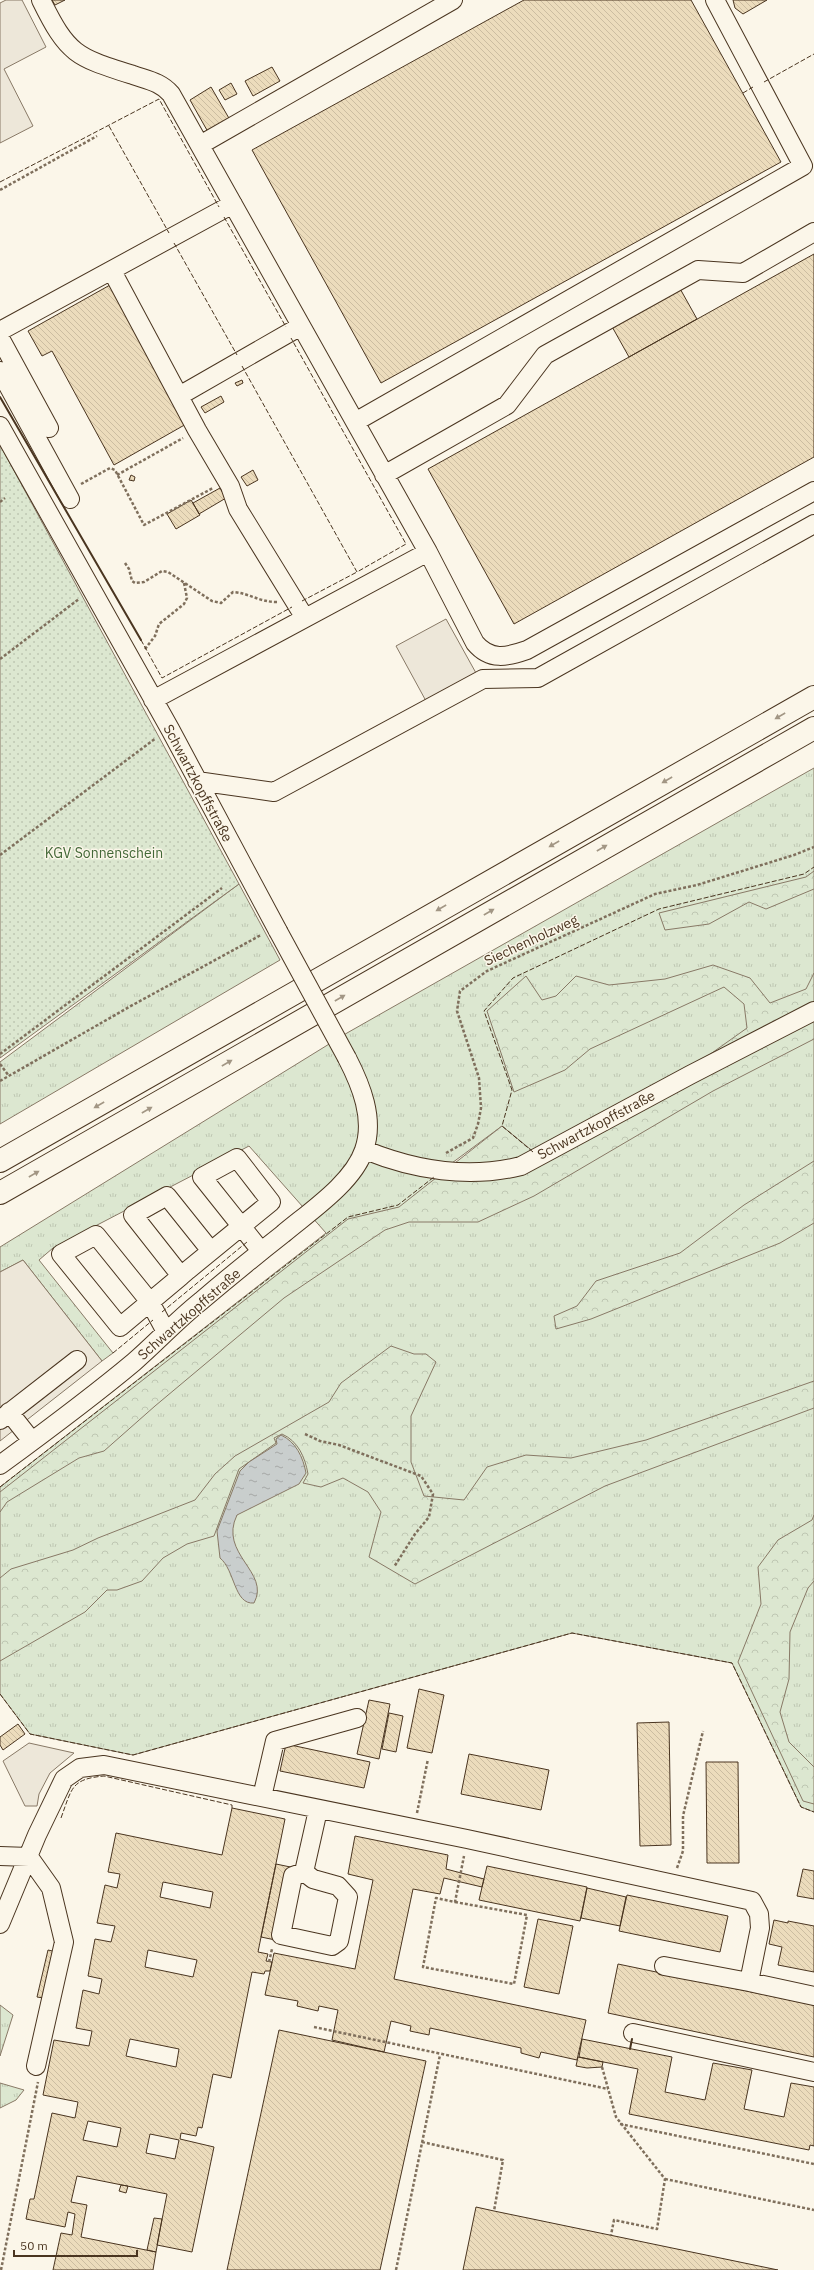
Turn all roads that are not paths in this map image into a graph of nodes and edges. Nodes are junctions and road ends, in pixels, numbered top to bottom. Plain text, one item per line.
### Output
1 (41, 0) edge
2 (453, 0) edge
3 (715, 0) edge
4 (200, 145) junction
5 (233, 204) junction
6 (814, 232) edge
7 (112, 271) junction
8 (301, 326) junction
9 (0, 331) edge
10 (0, 338) edge
11 (0, 371) edge
12 (179, 396) junction
13 (355, 422) junction
14 (0, 426) edge
15 (50, 428) dead end
16 (384, 475) junction
17 (814, 491) edge
18 (70, 499) dead end
19 (814, 524) edge
20 (428, 552) junction
21 (305, 618) junction
22 (814, 697) edge
23 (153, 700) junction
24 (814, 728) edge
25 (197, 781) junction
26 (814, 1011) edge
27 (365, 1150) junction
28 (0, 1161) edge
29 (0, 1193) edge
30 (211, 1252) junction
31 (261, 1252) junction
32 (181, 1276) junction
33 (150, 1302) junction
34 (166, 1332) junction
35 (77, 1360) dead end
36 (5, 1416) edge
37 (32, 1441) junction
38 (0, 1466) edge
39 (357, 1718) dead end
40 (262, 1798) junction
41 (318, 1810) junction
42 (0, 1856) edge
43 (29, 1857) junction
44 (304, 1872) junction
45 (0, 1924) edge
46 (664, 1966) dead end
47 (749, 1982) junction
48 (814, 1996) edge
49 (633, 2034) dead end
50 (38, 2071) road end
51 (814, 2072) edge

1 - 4 street
2 - 4 street
3 - 13 street
4 - 5 street
5 - 7 street
5 - 8 street
6 - 16 street
7 - 9 street
7 - 12 street
8 - 12 street
8 - 13 street
10 - 15 street
11 - 18 street
12 - 21 street
13 - 16 street
14 - 23 street, Schwartzkopffstraße
16 - 20 street
17 - 20 street
19 - 25 street
20 - 21 street
21 - 23 street
22 -> 28 highway
23 - 25 street, Schwartzkopffstraße
29 -> 24 highway
25 - 27 street, Schwartzkopffstraße, bridge
26 - 27 street, Schwartzkopffstraße
27 - 31 street, Schwartzkopffstraße
30 - 31 street
30 - 32 street
30 - 32 street
31 - 34 street, Schwartzkopffstraße
32 - 33 street
33 - 33 street
33 - 34 street
34 - 37 street, Schwartzkopffstraße
35 - 36 street
36 - 37 street
37 - 38 street, Schwartzkopffstraße
39 - 40 street
40 - 41 street
40 - 43 street
41 - 44 street
41 - 47 street
42 - 43 street
43 - 45 street
43 - 50 street
44 - 44 street
46 - 47 street
47 - 48 street
49 - 51 street

